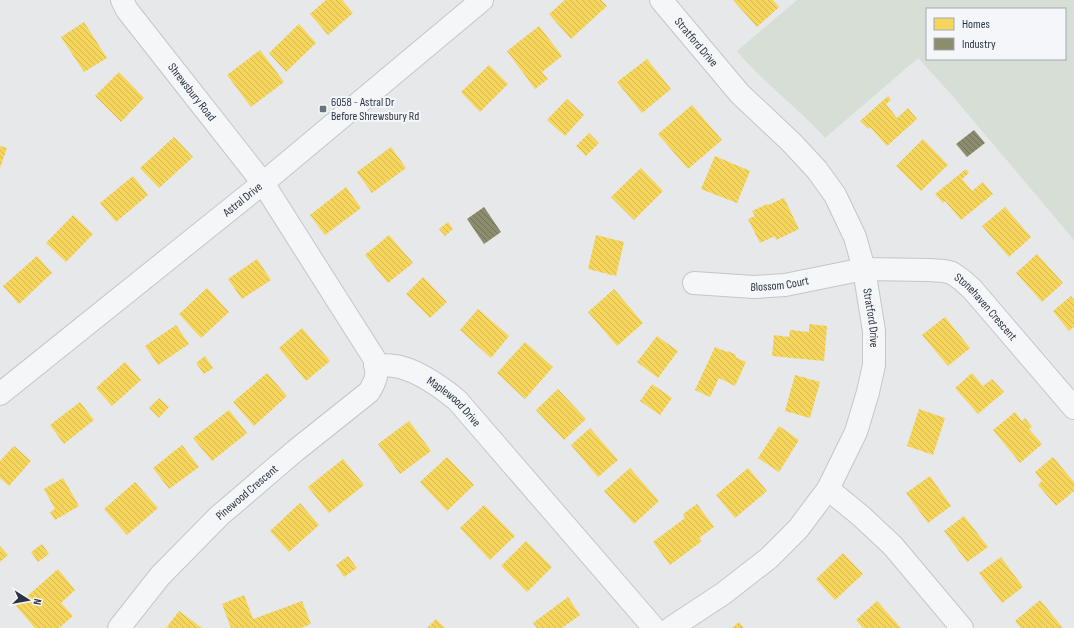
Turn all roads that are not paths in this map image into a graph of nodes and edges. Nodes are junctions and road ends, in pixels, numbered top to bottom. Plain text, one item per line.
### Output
1 (122, 0) edge
2 (482, 0) edge
3 (661, 0) edge
4 (263, 183) junction
5 (864, 269) junction
6 (694, 283) dead end
7 (375, 365) junction
8 (0, 394) edge
9 (1074, 408) edge
10 (828, 489) junction
11 (119, 628) edge
12 (654, 628) edge
13 (671, 628) edge
14 (962, 628) edge

1 - 4 street, Shrewsbury Road
2 - 4 street, Astral Drive
3 - 5 street, Stratford Drive
4 - 7 street
4 - 8 street, Astral Drive
5 - 6 street, Blossom Court
5 - 9 street, Stonehaven Crescent
5 - 10 street, Stratford Drive
7 - 11 street, Pinewood Crescent
7 - 12 street, Maplewood Drive
10 - 13 street, Stratford Drive
10 - 14 street

